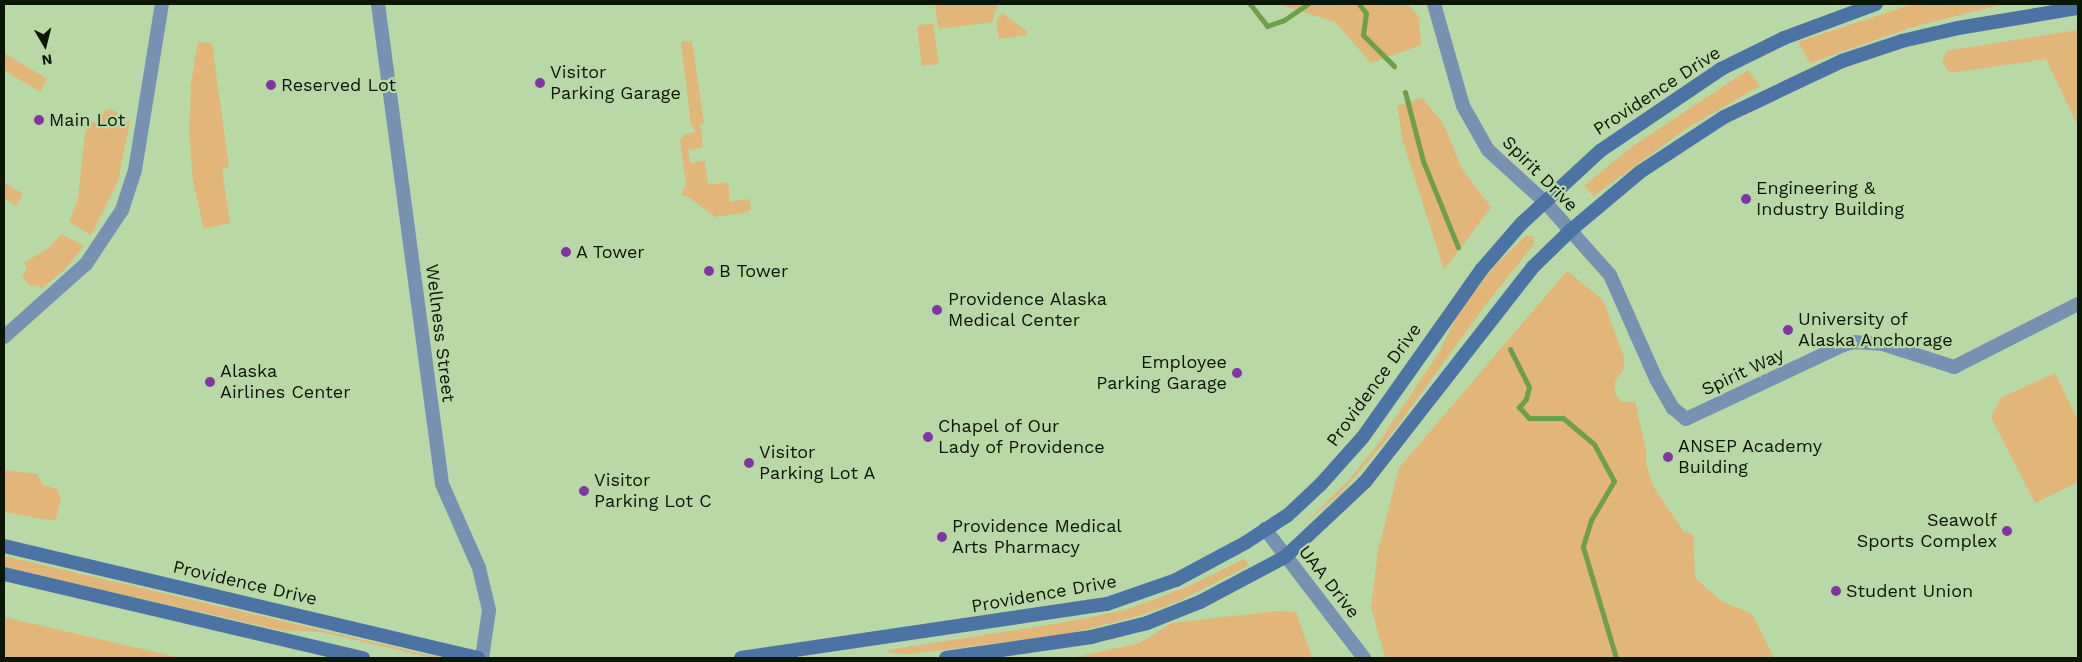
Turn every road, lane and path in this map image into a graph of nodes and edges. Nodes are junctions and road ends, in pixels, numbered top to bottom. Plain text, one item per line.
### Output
1 (162, 4) edge
2 (378, 4) edge
3 (1434, 4) edge
4 (1876, 4) edge
5 (2078, 8) edge
6 (1545, 202) junction
7 (1570, 230) junction
8 (2078, 304) edge
9 (4, 337) edge
10 (1266, 529) junction
11 (4, 546) edge
12 (1285, 557) junction
13 (4, 574) edge
14 (363, 658) edge
15 (478, 658) edge
16 (482, 658) edge
17 (741, 658) edge
18 (946, 658) edge
19 (1364, 658) edge

1 - 9 street
2 - 16 street, Wellness Street
3 - 6 street, Spirit Drive
4 - 6 main road, Providence Drive
5 - 7 main road
6 - 7 street, Spirit Drive
6 - 10 main road, Providence Drive
7 - 8 street, Spirit Way
7 - 12 main road
10 - 12 street, UAA Drive
10 - 17 main road, Providence Drive
11 - 15 main road, Providence Drive
12 - 18 main road
12 - 19 street, UAA Drive
13 - 14 main road

